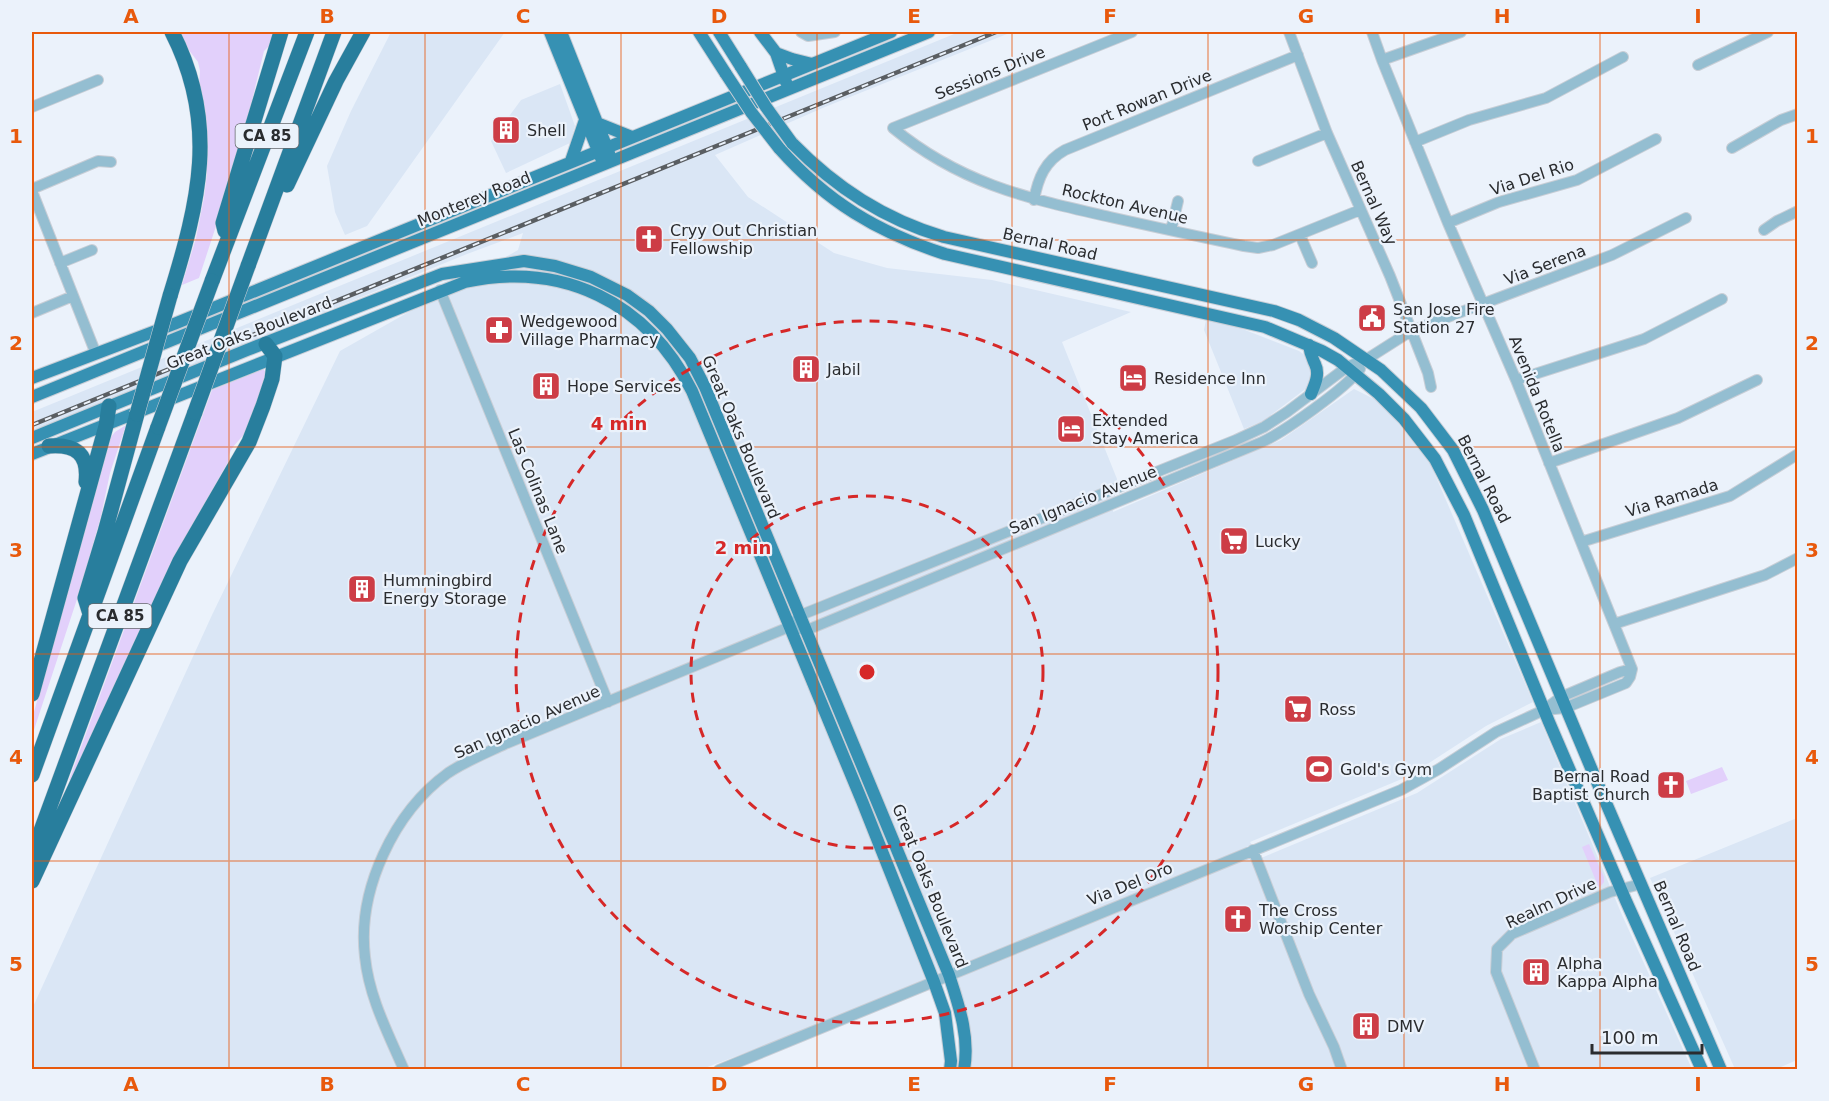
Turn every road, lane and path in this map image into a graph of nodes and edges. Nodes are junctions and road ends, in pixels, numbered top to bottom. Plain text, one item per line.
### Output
1 (172, 32) edge
2 (281, 32) edge
3 (307, 32) edge
4 (334, 32) edge
5 (363, 32) edge
6 (550, 32) edge
7 (561, 32) edge
8 (699, 32) edge
9 (719, 32) edge
10 (760, 32) edge
11 (801, 32) edge
12 (835, 32) edge
13 (891, 32) edge
14 (929, 32) edge
15 (1132, 32) edge
16 (1289, 32) edge
17 (1372, 32) edge
18 (1461, 32) edge
19 (1768, 32) edge
20 (776, 53) junction
21 (1298, 55) junction
22 (1623, 57) dead end
23 (1382, 60) junction
24 (813, 64) junction
25 (1698, 65) dead end
26 (784, 75) junction
27 (98, 80) dead end
28 (788, 89) junction
29 (32, 107) edge
30 (1797, 114) edge
31 (591, 121) junction
32 (893, 128) joint
33 (1327, 133) junction
34 (632, 137) junction
35 (1656, 139) dead end
36 (1415, 142) junction
37 (1732, 148) dead end
38 (602, 149) junction
39 (571, 161) junction
40 (1258, 161) dead end
41 (111, 162) dead end
42 (608, 163) junction
43 (32, 190) edge
44 (1034, 200) junction
45 (1178, 201) dead end
46 (1360, 210) junction
47 (1797, 211) edge
48 (1686, 218) dead end
49 (265, 220) junction
50 (1448, 223) junction
51 (1171, 230) junction
52 (1764, 230) dead end
53 (1300, 235) junction
54 (227, 240) junction
55 (92, 250) dead end
56 (1312, 262) dead end
57 (60, 263) junction
58 (465, 270) junction
59 (440, 290) junction
60 (73, 296) junction
61 (1722, 299) dead end
62 (1483, 304) junction
63 (32, 313) edge
64 (1411, 332) junction
65 (1309, 345) junction
66 (271, 350) junction
67 (96, 354) junction
68 (1367, 359) junction
69 (1351, 371) junction
70 (32, 378) edge
71 (1516, 380) junction
72 (1757, 380) dead end
73 (1431, 387) dead end
74 (1311, 394) junction
75 (32, 397) edge
76 (109, 406) junction
77 (106, 426) junction
78 (32, 438) edge
79 (49, 446) junction
80 (32, 454) edge
81 (1797, 454) edge
82 (735, 460) junction
83 (1549, 463) junction
84 (723, 465) junction
85 (1161, 470) junction
86 (1163, 484) junction
87 (84, 503) junction
88 (1464, 515) junction
89 (1491, 528) junction
90 (1581, 542) junction
91 (1797, 558) edge
92 (90, 614) junction
93 (801, 615) junction
94 (1614, 624) junction
95 (789, 627) junction
96 (807, 630) junction
97 (1632, 669) joint
98 (32, 694) edge
99 (608, 702) junction
100 (1563, 702) junction
101 (1544, 710) junction
102 (32, 775) edge
103 (862, 801) junction
104 (877, 801) junction
105 (1252, 850) junction
106 (32, 855) edge
107 (32, 880) edge
108 (1641, 884) junction
109 (1622, 888) junction
110 (949, 975) junction
111 (934, 982) junction
112 (1722, 1068) edge
113 (404, 1070) edge
114 (718, 1070) edge
115 (950, 1070) edge
116 (964, 1070) edge
117 (1342, 1070) edge
118 (1535, 1070) edge
119 (1702, 1070) edge

1 - 92 highway, bridge
2 - 54 highway
3 - 54 highway, CA 85
4 - 49 highway, CA 85
5 - 49 highway
6 - 31 main road
7 - 31 main road
8 - 65 main road, Bernal Road, bridge
9 - 68 main road, Bernal Road, bridge
10 - 20 main road
11 - 12 street
13 - 24 main road, Monterey Road
14 - 28 main road, Monterey Road
15 - 32 street, Sessions Drive
16 - 21 street, Bernal Way
17 - 23 street, Avenida Rotella
18 - 23 street
19 - 25 street
20 - 24 main road
20 - 26 main road
21 - 33 street, Bernal Way
21 - 44 street, Port Rowan Drive
22 - 36 street
23 - 36 street, Avenida Rotella
24 - 26 main road, Monterey Road
26 - 28 main road
26 - 34 main road, Monterey Road
27 - 29 street
28 - 42 main road, Monterey Road
30 - 37 street
31 - 34 main road
31 - 38 main road
31 - 39 main road
32 - 44 street, Rockton Avenue
33 - 40 street
33 - 46 street, Bernal Way
34 - 38 main road, Monterey Road
35 - 50 street, Via Del Rio
36 - 50 street, Avenida Rotella
38 - 39 main road, Monterey Road
38 - 42 main road
39 - 67 main road, Monterey Road
41 - 43 street
42 - 75 main road, Monterey Road
43 - 57 street
44 - 51 street, Rockton Avenue
45 - 51 street
46 - 53 street, Rockton Avenue
46 - 64 street, Bernal Way
47 - 52 street
48 - 62 street, Via Serena
49 - 106 highway, CA 85, bridge
50 - 62 street, Avenida Rotella
51 - 53 street, Rockton Avenue
53 - 56 street
54 - 92 highway, CA 85, bridge
55 - 57 street
57 - 60 street
58 - 59 main road
58 - 66 main road, Great Oaks Boulevard
58 - 82 main road, Great Oaks Boulevard
59 - 66 main road, Great Oaks Boulevard
59 - 84 main road, Great Oaks Boulevard
59 - 99 street, Las Colinas Lane
60 - 63 street
60 - 67 street
61 - 71 street
62 - 64 street, Via Serena
62 - 71 street, Avenida Rotella
64 - 68 street, San Ignacio Avenue
64 - 73 street, Bernal Way
65 - 69 main road, Bernal Road
65 - 74 main road
66 - 76 main road, Great Oaks Boulevard
66 - 77 main road, Great Oaks Boulevard
66 - 107 highway
67 - 70 main road, Monterey Road
68 - 69 street, San Ignacio Avenue
68 - 89 main road, Bernal Road
69 - 74 street, San Ignacio Avenue
69 - 86 street, San Ignacio Avenue
69 - 88 main road, Bernal Road
71 - 83 street, Avenida Rotella
72 - 83 street
74 - 85 street, San Ignacio Avenue
76 - 77 highway
76 - 78 main road, Great Oaks Boulevard
77 - 79 main road, Great Oaks Boulevard
77 - 87 highway
79 - 80 main road, Great Oaks Boulevard
79 - 87 highway
81 - 90 street, Via Ramada
82 - 84 main road
82 - 93 main road, Great Oaks Boulevard
83 - 90 street, Avenida Rotella
84 - 95 main road, Great Oaks Boulevard
85 - 86 street
85 - 93 street, San Ignacio Avenue
86 - 96 street, San Ignacio Avenue
87 - 98 highway
88 - 89 main road
88 - 101 main road, Bernal Road
89 - 100 main road, Bernal Road
90 - 94 street, Avenida Rotella
91 - 94 street
92 - 102 highway, CA 85
93 - 95 street, San Ignacio Avenue
93 - 96 main road, Great Oaks Boulevard
94 - 97 street, Avenida Rotella
95 - 96 street
95 - 99 street, San Ignacio Avenue
95 - 103 main road, Great Oaks Boulevard
96 - 104 main road, Great Oaks Boulevard
97 - 100 street, Via Del Oro
99 - 113 street, San Ignacio Avenue
100 - 101 street, Via Del Oro
100 - 108 main road, Bernal Road
101 - 105 street, Via Del Oro
101 - 109 main road, Bernal Road
103 - 104 main road
103 - 111 main road, Great Oaks Boulevard
104 - 110 main road, Great Oaks Boulevard
105 - 110 street, Via Del Oro
105 - 117 street
108 - 109 street, Realm Drive
108 - 112 main road, Bernal Road
109 - 118 street, Realm Drive
109 - 119 main road, Bernal Road
110 - 111 street, Via Del Oro
110 - 116 main road, Great Oaks Boulevard
111 - 114 street, Via Del Oro
111 - 115 main road, Great Oaks Boulevard

